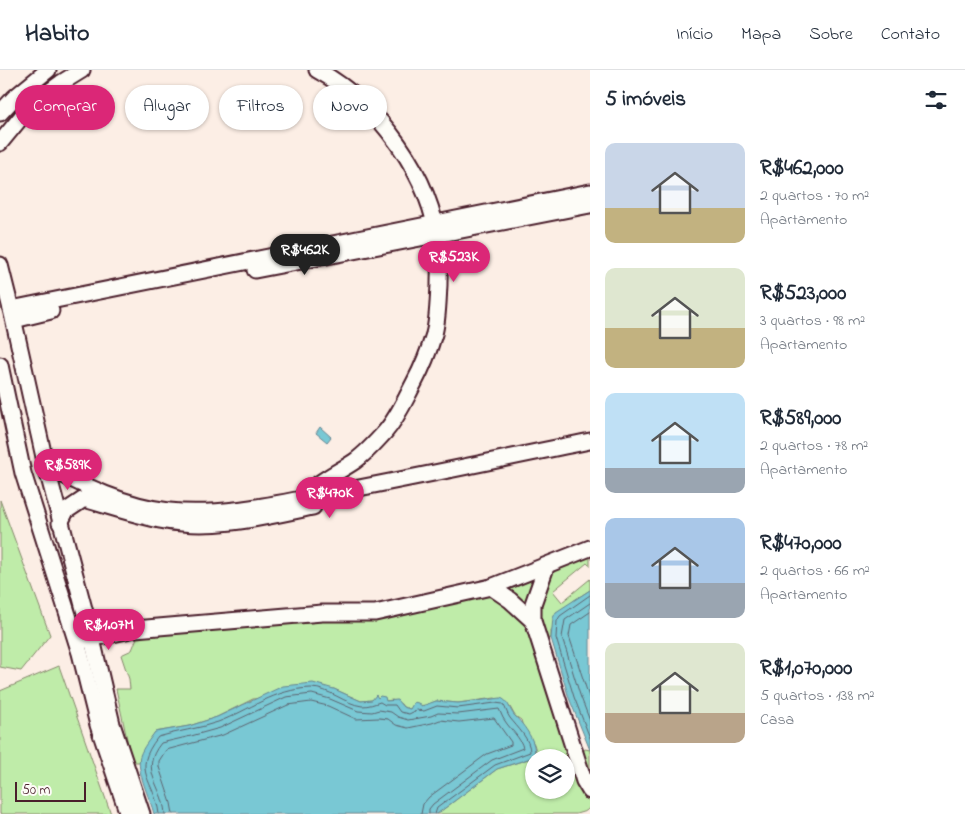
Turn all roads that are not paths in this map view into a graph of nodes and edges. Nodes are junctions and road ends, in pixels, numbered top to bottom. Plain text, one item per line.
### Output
1 (48, 70) edge
2 (82, 70) edge
3 (317, 70) edge
4 (0, 113) edge
5 (0, 143) edge
6 (590, 192) edge
7 (590, 205) edge
8 (435, 229) junction
9 (0, 265) edge
10 (13, 315) junction
11 (0, 365) edge
12 (590, 441) edge
13 (590, 452) edge
14 (46, 466) junction
15 (84, 492) junction
16 (306, 503) junction
17 (60, 522) junction
18 (590, 548) edge
19 (546, 566) junction
20 (491, 587) junction
21 (533, 621) junction
22 (84, 641) junction
23 (590, 791) edge
24 (128, 814) edge
25 (142, 814) edge

1 - 4 street
2 - 5 street
3 - 8 street
6 - 8 street
7 - 8 street
8 - 10 street
8 - 16 street
9 - 10 street
10 - 14 street
11 - 22 street
12 - 16 street
13 - 16 street
14 - 15 street
14 - 17 street
15 - 16 street
15 - 17 street
17 - 22 street
18 - 19 street
19 - 20 street
19 - 21 street
20 - 21 street
20 - 22 street
21 - 23 street
22 - 24 street
22 - 25 street

